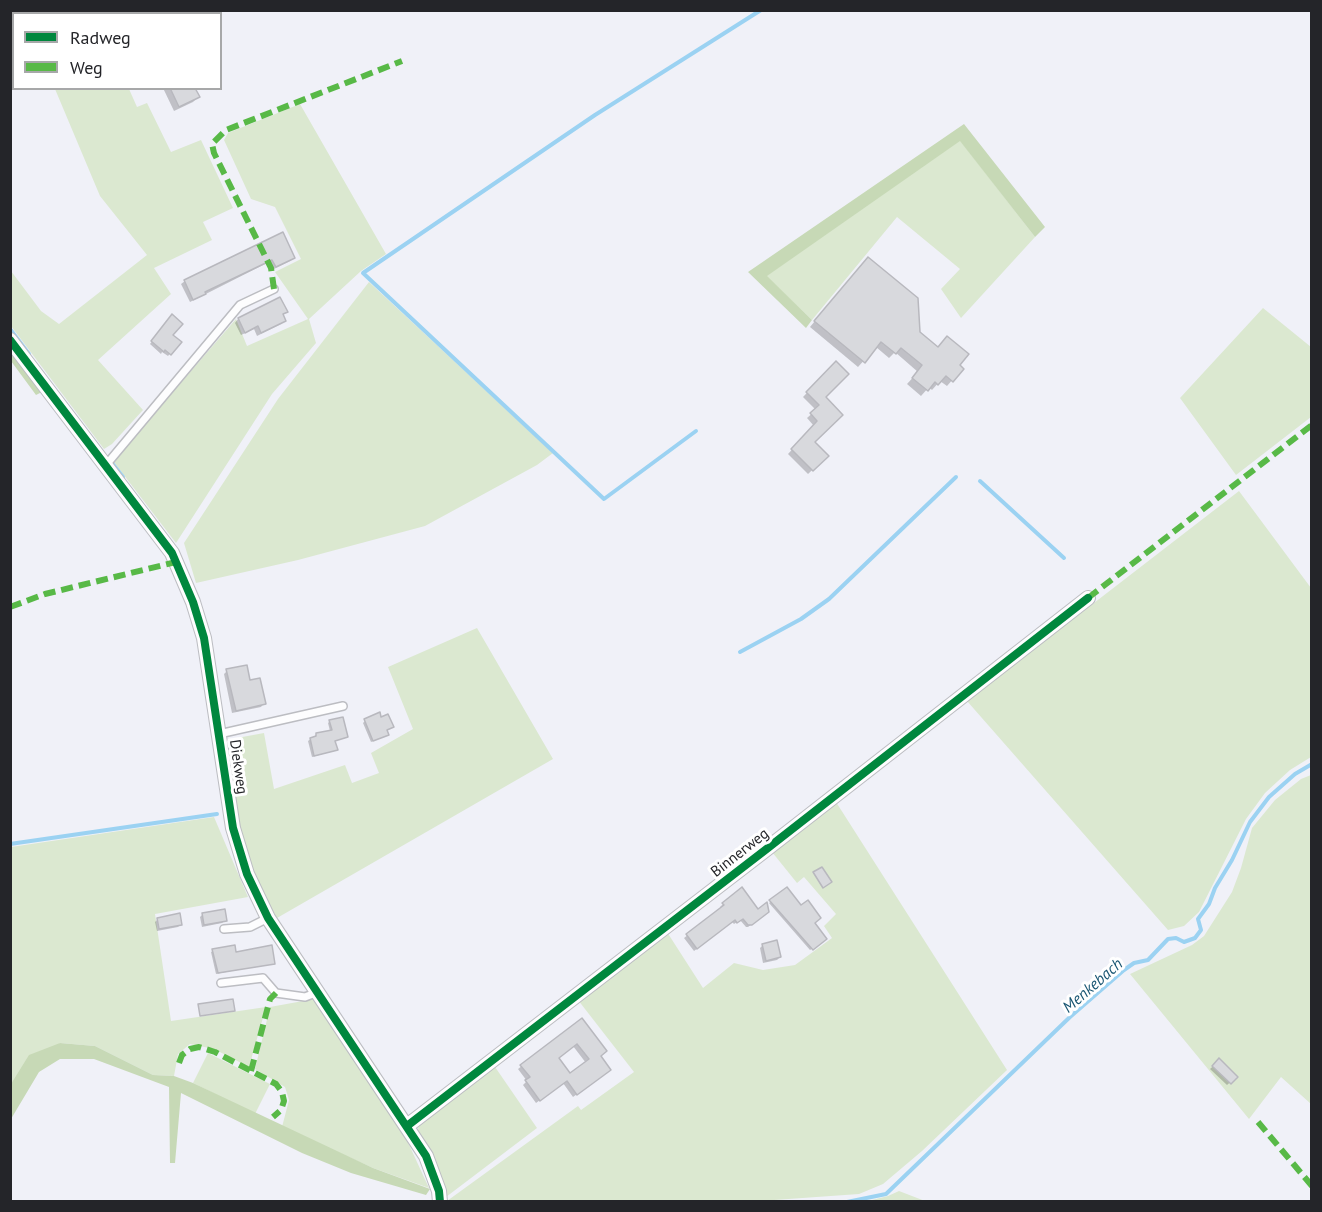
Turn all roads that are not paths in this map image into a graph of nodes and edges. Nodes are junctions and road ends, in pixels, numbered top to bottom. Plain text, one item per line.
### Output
1 (274, 289) dead end
2 (10, 340) edge
3 (106, 465) junction
4 (1088, 598) dead end
5 (343, 706) dead end
6 (219, 734) junction
7 (268, 918) junction
8 (224, 929) dead end
9 (220, 983) dead end
10 (318, 992) junction
11 (407, 1126) junction
12 (440, 1202) edge

1 - 3 lane
2 - 3 street, Diekweg
3 - 6 street, Diekweg
4 - 11 street, Binnerweg
5 - 6 lane
6 - 7 street, Diekweg
7 - 8 lane
7 - 10 street, Diekweg
9 - 10 lane
10 - 11 street, Diekweg
11 - 12 street, Diekweg

